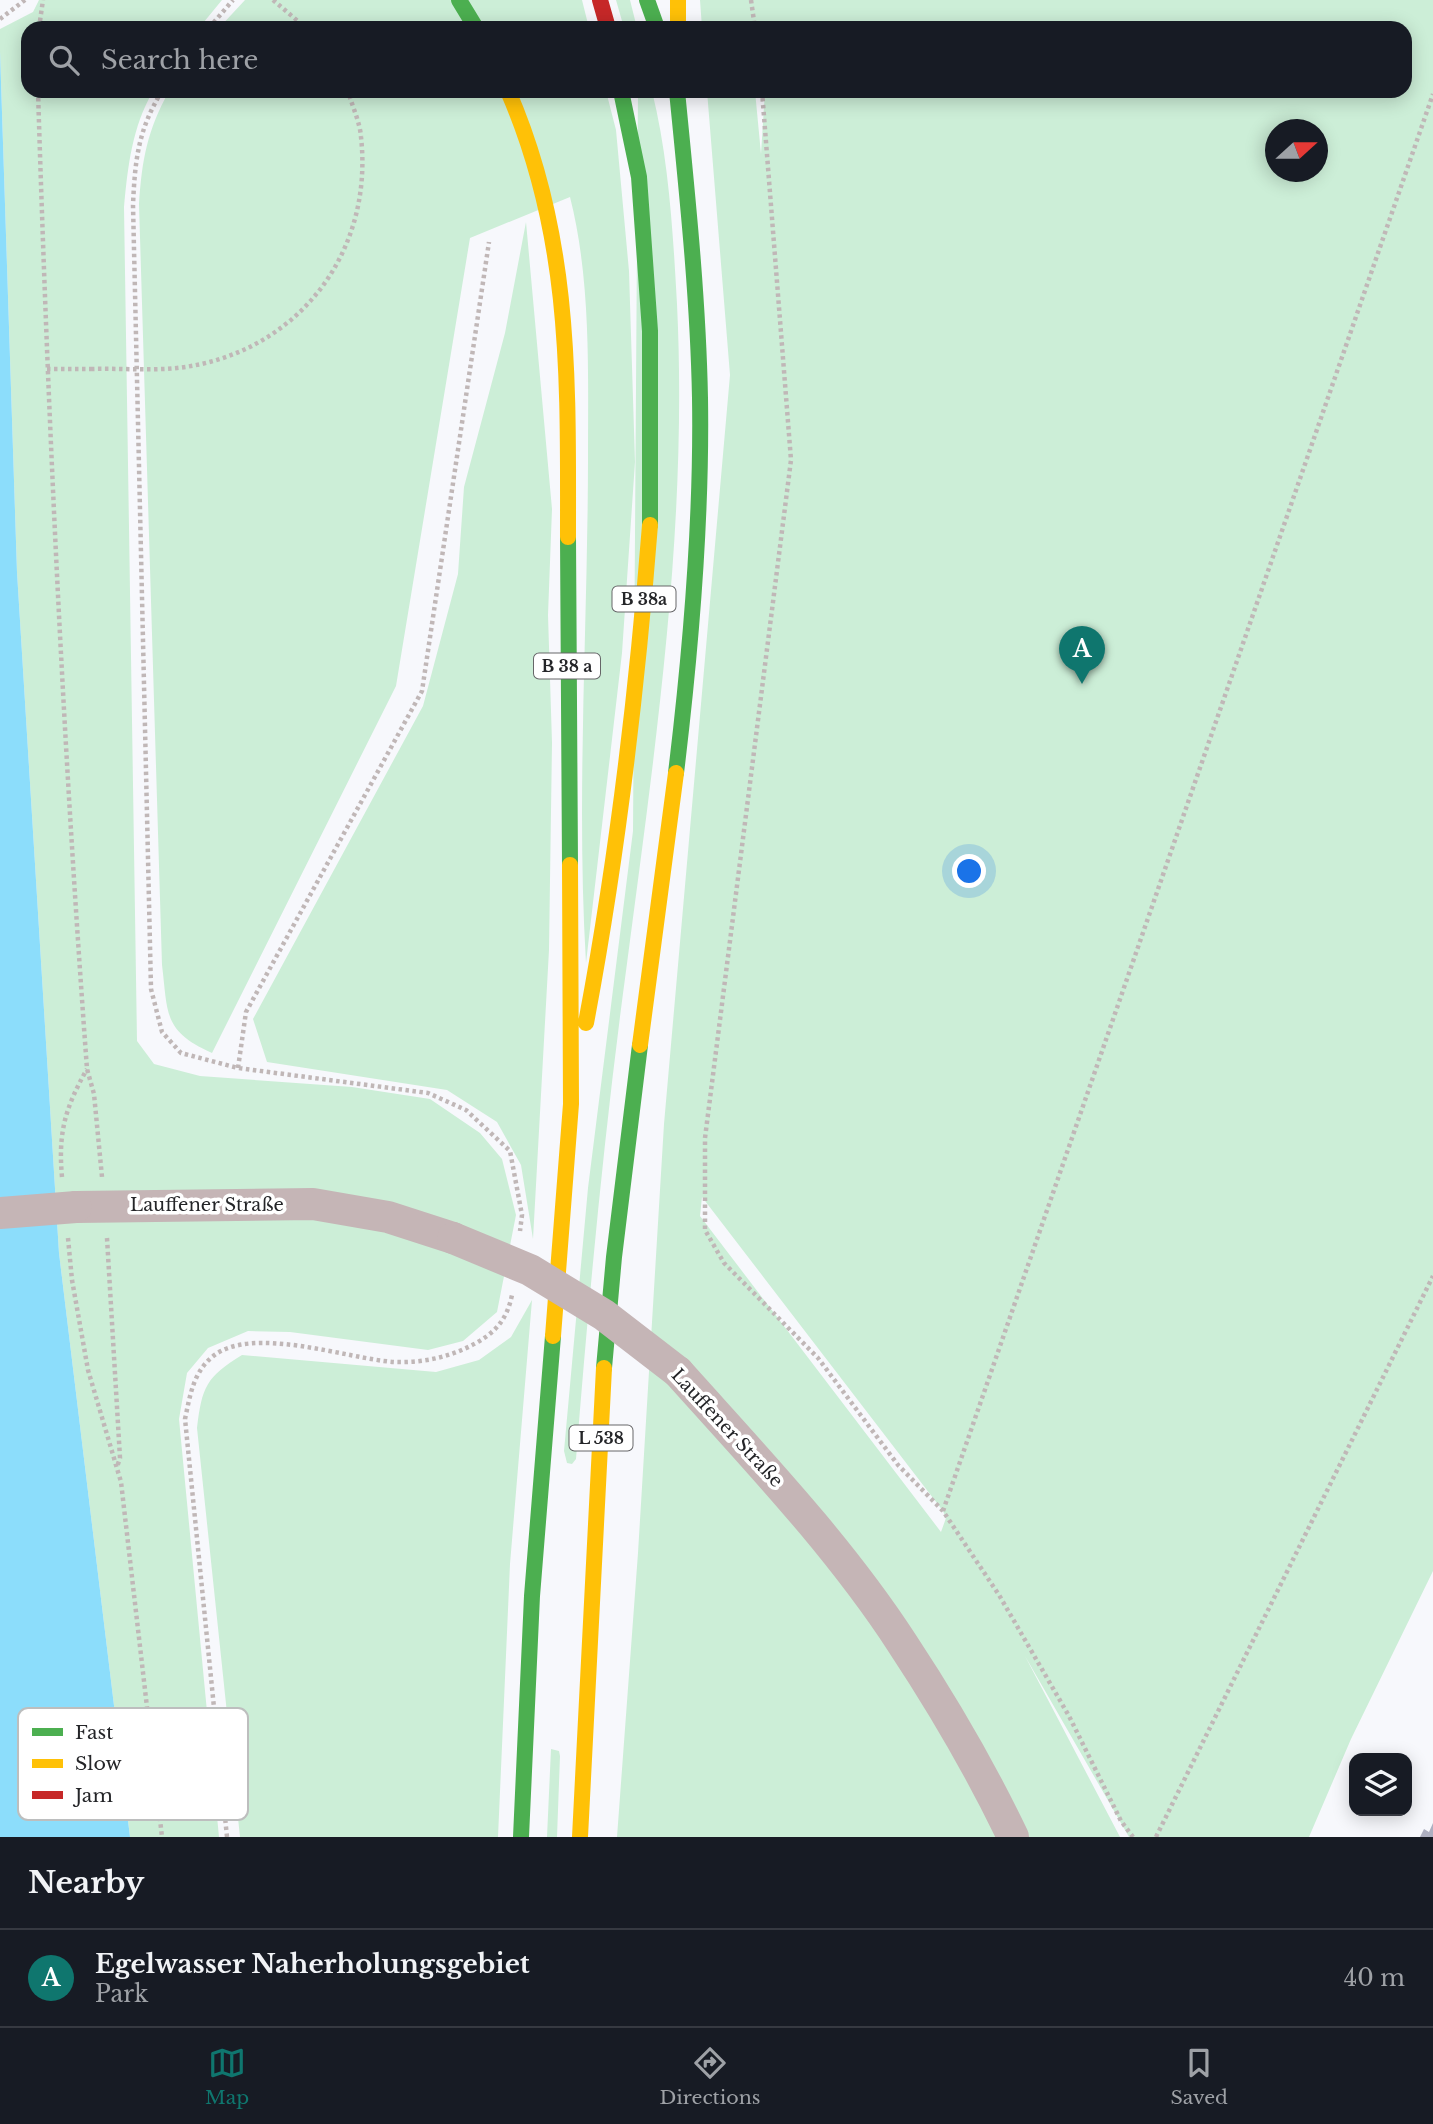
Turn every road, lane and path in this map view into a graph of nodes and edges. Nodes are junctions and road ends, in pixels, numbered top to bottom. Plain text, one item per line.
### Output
1 (25, 0) edge
2 (43, 0) edge
3 (233, 0) edge
4 (273, 0) edge
5 (459, 0) edge
6 (600, 0) edge
7 (647, 0) edge
8 (678, 0) edge
9 (751, 0) edge
10 (0, 19) edge
11 (40, 21) edge
12 (215, 21) edge
13 (298, 21) edge
14 (471, 21) edge
15 (606, 21) edge
16 (654, 21) edge
17 (678, 21) edge
18 (754, 21) edge
19 (1433, 94) edge
20 (38, 98) edge
21 (158, 98) edge
22 (350, 98) edge
23 (511, 98) edge
24 (622, 98) edge
25 (678, 98) edge
26 (763, 98) edge
27 (489, 242) dead end
28 (46, 369) junction
29 (640, 1041) joint
30 (238, 1068) junction
31 (87, 1069) junction
32 (571, 1104) junction
33 (59, 1143) dead end
34 (100, 1161) dead end
35 (0, 1213) edge
36 (519, 1239) dead end
37 (108, 1244) dead end
38 (1433, 1276) edge
39 (72, 1280) dead end
40 (513, 1287) dead end
41 (117, 1467) junction
42 (943, 1511) junction
43 (146, 1708) edge
44 (214, 1708) edge
45 (521, 1837) edge
46 (580, 1837) edge
47 (1013, 1837) edge
48 (1133, 1837) edge
49 (1156, 1837) edge

1 - 10 path
2 - 11 path
3 - 12 path
4 - 13 path
5 - 14 highway
6 - 15 highway
7 - 16 highway
8 - 17 highway
9 - 18 path
19 - 42 path
20 - 28 path
21 - 30 path
22 - 28 path, bridge
23 - 32 highway, B 38 a
24 - 32 highway, B 38a
25 - 29 highway, B 38a
26 - 42 path
27 - 30 path
28 - 31 path
29 - 46 highway, L 538
30 - 36 path
31 - 33 path
31 - 34 path
32 - 45 highway, L 538
35 - 47 street, Lauffener Straße, bridge
37 - 41 path
38 - 49 path
39 - 41 path
40 - 44 path
41 - 43 path
42 - 48 path

